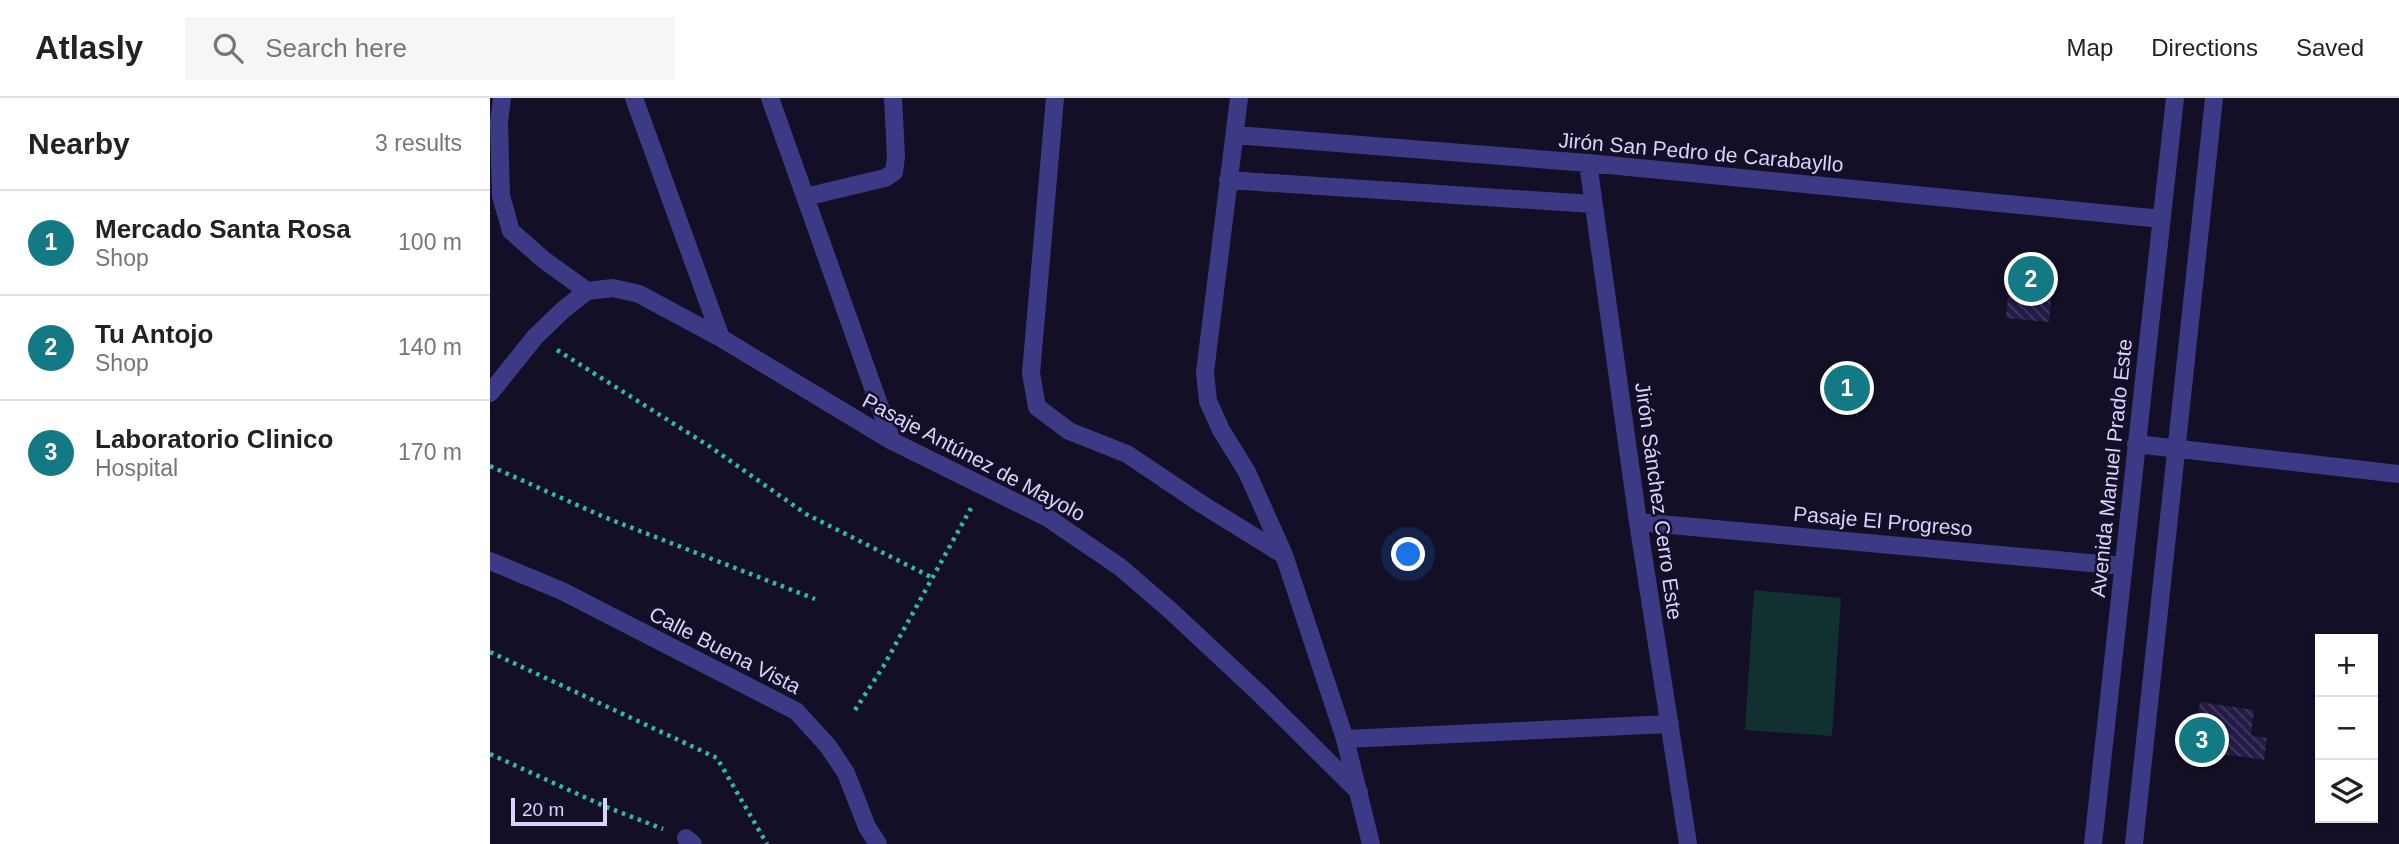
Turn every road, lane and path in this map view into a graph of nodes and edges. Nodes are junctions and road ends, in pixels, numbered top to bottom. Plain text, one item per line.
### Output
1 (502, 98) edge
2 (634, 98) edge
3 (770, 98) edge
4 (893, 98) edge
5 (1055, 98) edge
6 (1238, 98) edge
7 (2175, 98) edge
8 (2214, 98) edge
9 (1236, 135) junction
10 (1588, 163) junction
11 (1228, 180) junction
12 (805, 197) junction
13 (1592, 204) junction
14 (2162, 219) junction
15 (587, 292) junction
16 (535, 337) junction
17 (721, 338) junction
18 (490, 393) edge
19 (892, 441) junction
20 (2136, 444) junction
21 (2176, 449) junction
22 (490, 466) edge
23 (2399, 474) edge
24 (983, 486) junction
25 (1639, 522) junction
26 (1284, 555) junction
27 (490, 561) edge
28 (2123, 566) junction
29 (933, 578) junction
30 (815, 599) dead end
31 (490, 652) edge
32 (855, 710) dead end
33 (1670, 724) junction
34 (1345, 739) junction
35 (490, 754) edge
36 (1359, 792) junction
37 (690, 841) edge
38 (767, 844) edge
39 (878, 844) edge
40 (1371, 844) edge
41 (1688, 844) edge
42 (2093, 844) edge
43 (2134, 844) edge

1 - 15 street
2 - 17 street
3 - 12 street
4 - 12 street
5 - 26 street
6 - 9 street
7 - 14 street, Avenida Manuel Prado Este
8 - 21 street
9 - 10 street, Jirón San Pedro de Carabayllo
9 - 11 street
10 - 13 street, Jirón Sánchez Cerro Este
10 - 14 street, Jirón San Pedro de Carabayllo
11 - 13 street
11 - 26 street
12 - 19 street
13 - 25 street, Jirón Sánchez Cerro Este
14 - 20 street, Avenida Manuel Prado Este
15 - 16 street
15 - 17 street, Pasaje Antúnez de Mayolo
16 - 18 street
16 - 29 path
17 - 19 street, Pasaje Antúnez de Mayolo
19 - 24 street, Pasaje Antúnez de Mayolo
20 - 21 street
20 - 28 street, Avenida Manuel Prado Este
21 - 23 street
21 - 43 street
22 - 30 path
24 - 29 path
24 - 36 street, Pasaje Antúnez de Mayolo
25 - 28 street, Pasaje El Progreso
25 - 33 street, Jirón Sánchez Cerro Este
26 - 34 street
27 - 39 street, Calle Buena Vista
28 - 42 street, Avenida Manuel Prado Este
29 - 32 path
31 - 38 path
33 - 34 street
33 - 41 street, Jirón Sánchez Cerro Este
34 - 36 street
35 - 37 path
36 - 40 street

